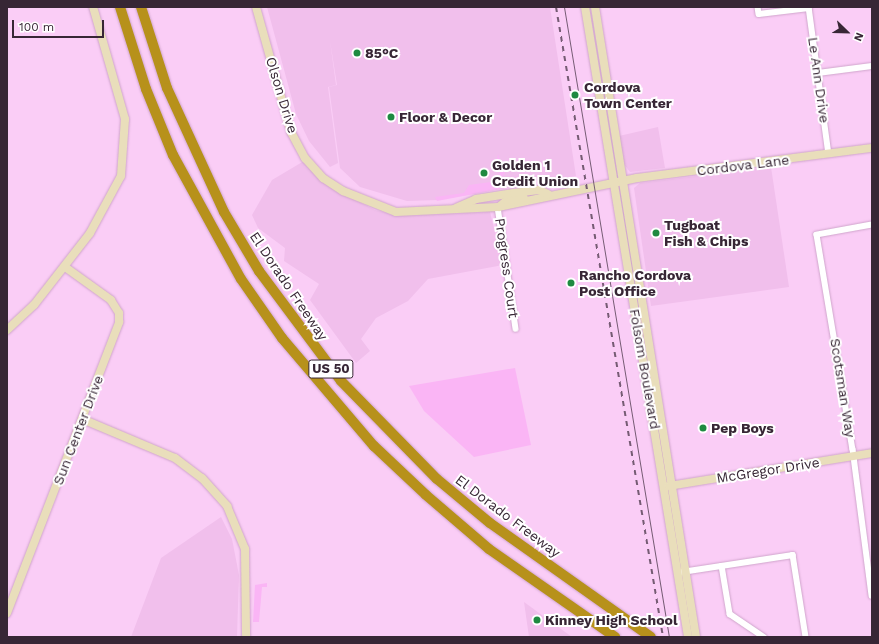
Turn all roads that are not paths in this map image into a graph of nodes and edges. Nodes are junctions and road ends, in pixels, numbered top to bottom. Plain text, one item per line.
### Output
1 (93, 7) edge
2 (120, 7) edge
3 (141, 7) edge
4 (256, 7) edge
5 (584, 7) edge
6 (589, 7) edge
7 (595, 7) edge
8 (758, 7) edge
9 (809, 8) edge
10 (604, 58) junction
11 (872, 66) edge
12 (818, 73) junction
13 (872, 148) edge
14 (829, 154) junction
15 (624, 181) junction
16 (614, 183) junction
17 (539, 190) junction
18 (548, 194) junction
19 (466, 202) junction
20 (498, 207) junction
21 (455, 208) junction
22 (872, 225) edge
23 (65, 266) junction
24 (632, 293) junction
25 (648, 326) junction
26 (516, 329) dead end
27 (7, 330) edge
28 (82, 419) junction
29 (872, 453) edge
30 (854, 456) junction
31 (674, 486) junction
32 (664, 487) junction
33 (722, 566) junction
34 (682, 572) junction
35 (871, 584) edge
36 (872, 596) edge
37 (7, 613) edge
38 (649, 635) edge
39 (246, 637) edge
40 (615, 637) edge
41 (688, 637) edge
42 (696, 637) edge
43 (764, 637) edge
44 (806, 637) edge

1 - 23 street
2 - 40 highway, US 50
3 - 38 highway, El Dorado Freeway / US 50
4 - 21 street, Olson Drive
5 - 16 street, Folsom Boulevard
6 - 10 street
7 - 10 street, Folsom Boulevard
8 - 9 street
9 - 12 street, Le Ann Drive
10 - 15 street, Folsom Boulevard
11 - 12 street
12 - 14 street, Le Ann Drive
13 - 14 street, Cordova Lane
14 - 15 street, Cordova Lane
15 - 16 street, Cordova Lane
15 - 25 street, Folsom Boulevard
16 - 18 street, Olson Drive
16 - 24 street, Folsom Boulevard
17 - 18 street
17 - 19 street, Olson Drive
17 - 20 street
18 - 20 street, Olson Drive
19 - 20 street
19 - 21 street, Olson Drive
20 - 21 street, Olson Drive
20 - 26 street, Progress Court
22 - 30 street, Scotsman Way
23 - 27 street
23 - 28 street, Sun Center Drive
24 - 25 street
24 - 32 street, Folsom Boulevard
25 - 31 street, Folsom Boulevard
28 - 37 street, Sun Center Drive
28 - 39 street
29 - 30 street, McGregor Drive
30 - 31 street, McGregor Drive
30 - 35 street, Scotsman Way
31 - 32 street, McGregor Drive
31 - 34 street, Folsom Boulevard
32 - 34 street, Folsom Boulevard
33 - 34 street
33 - 43 street
33 - 44 street
34 - 41 street, Folsom Boulevard
34 - 42 street, Folsom Boulevard
35 - 36 street, Scotsman Way

